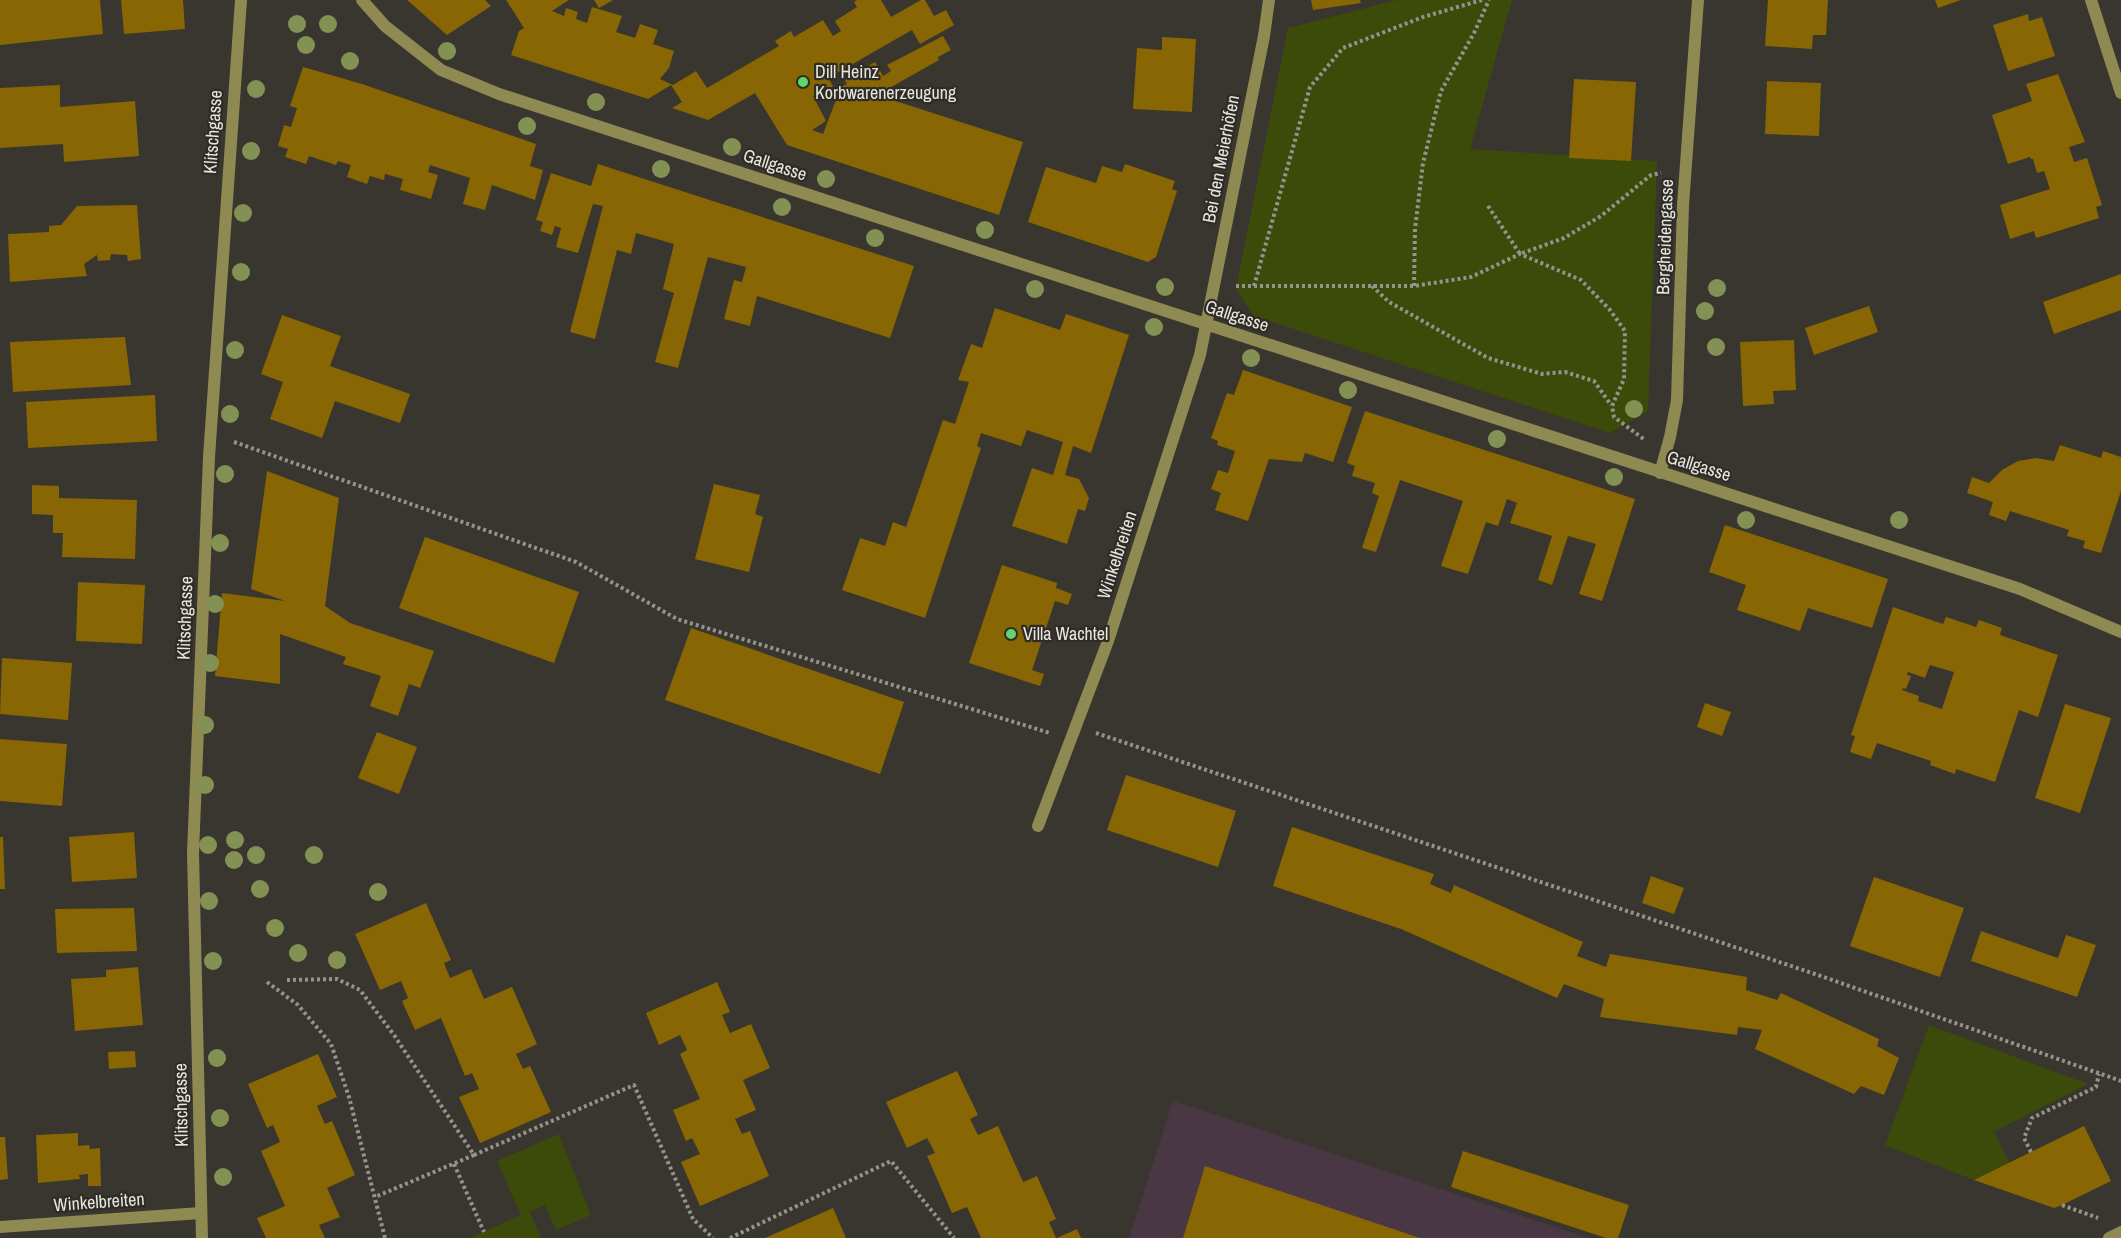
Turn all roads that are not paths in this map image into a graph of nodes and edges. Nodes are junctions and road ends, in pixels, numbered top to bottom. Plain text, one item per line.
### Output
1 (241, 0) edge
2 (362, 0) edge
3 (1269, 0) edge
4 (1698, 0) edge
5 (2091, 0) edge
6 (2121, 93) edge
7 (1206, 325) junction
8 (1660, 473) junction
9 (2121, 632) edge
10 (1038, 826) dead end
11 (201, 1213) junction
12 (0, 1227) edge
13 (2121, 1232) edge
14 (202, 1238) edge
15 (2109, 1238) edge

1 - 11 street, Klitschgasse
2 - 7 street, Gallgasse
3 - 7 street, Bei den Meierhöfen
4 - 8 street, Bergheidengasse
5 - 6 street
7 - 8 street, Gallgasse
7 - 10 street, Winkelbreiten
8 - 9 street, Gallgasse
11 - 12 street, Winkelbreiten
11 - 14 street, Klitschgasse
13 - 15 street

